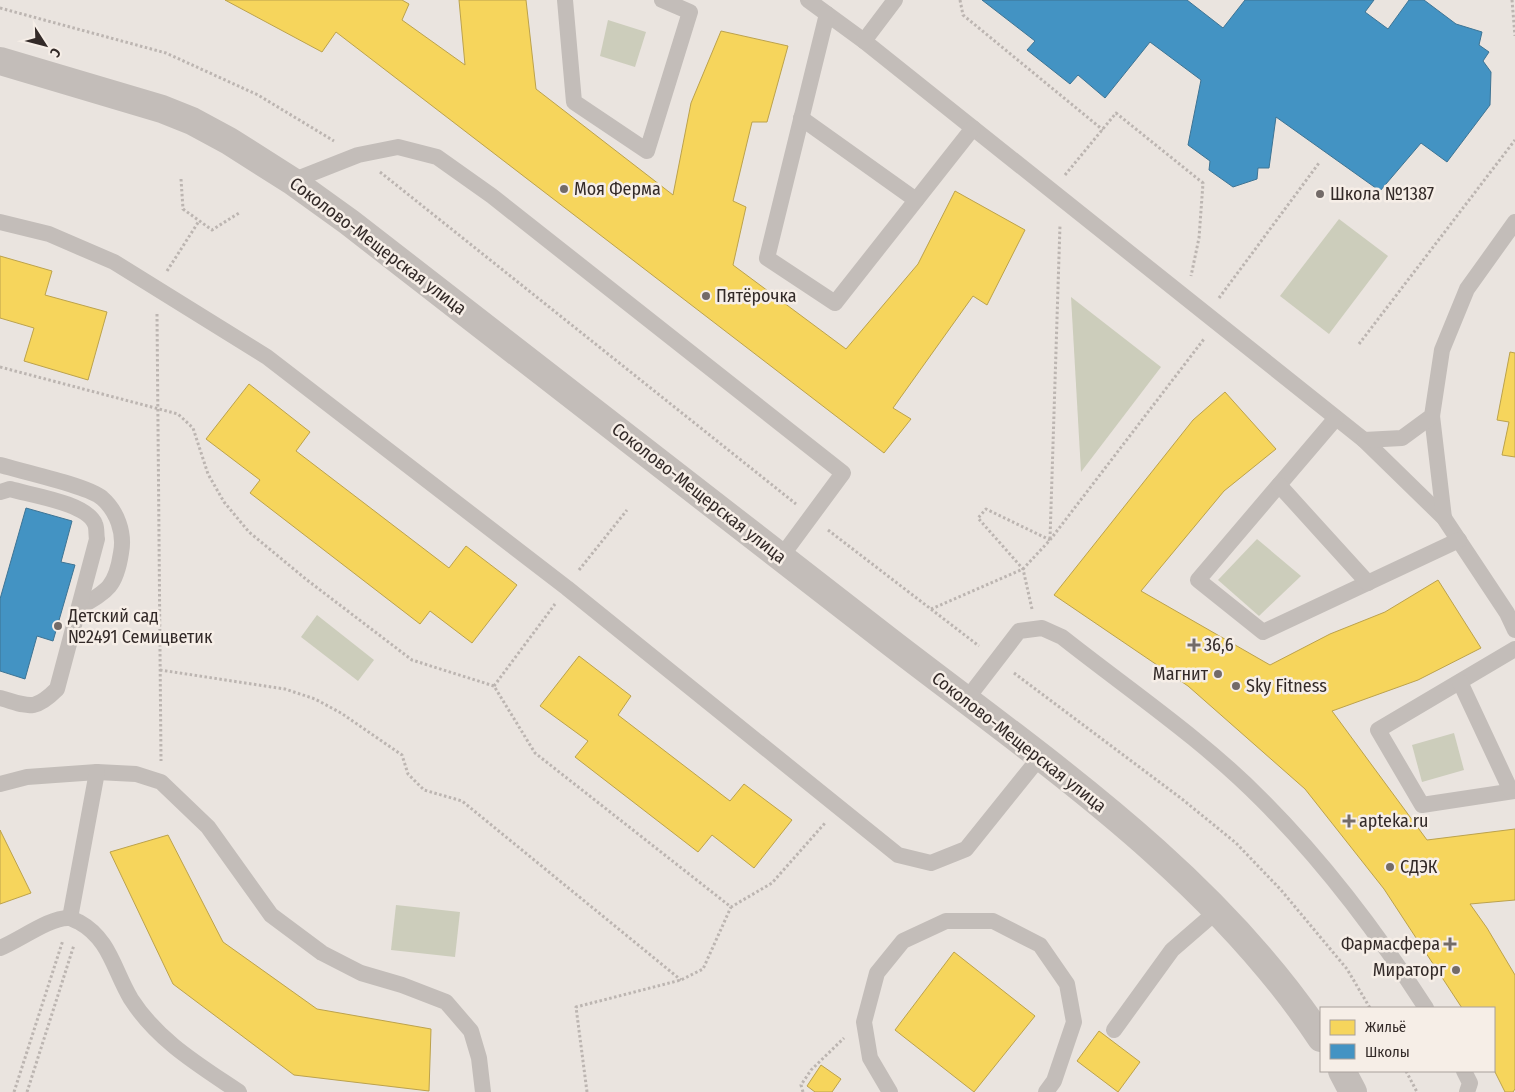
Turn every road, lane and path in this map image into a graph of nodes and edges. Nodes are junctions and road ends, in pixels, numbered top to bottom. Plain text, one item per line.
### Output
1 (564, 0) edge
2 (662, 0) edge
3 (808, 0) edge
4 (894, 0) edge
5 (960, 0) edge
6 (1512, 0) edge
7 (0, 8) edge
8 (827, 14) junction
9 (1515, 36) edge
10 (864, 41) junction
11 (0, 61) edge
12 (801, 118) junction
13 (973, 128) junction
14 (1103, 130) junction
15 (1515, 140) edge
16 (358, 155) junction
17 (1319, 163) dead end
18 (181, 179) dead end
19 (292, 181) junction
20 (1056, 195) junction
21 (916, 200) junction
22 (239, 213) dead end
23 (199, 220) junction
24 (0, 222) edge
25 (1515, 222) edge
26 (157, 288) junction
27 (1187, 299) junction
28 (1211, 319) junction
29 (1359, 344) dead end
30 (0, 367) edge
31 (157, 408) junction
32 (1432, 416) junction
33 (1336, 418) junction
34 (1364, 440) junction
35 (0, 465) edge
36 (1279, 485) junction
37 (0, 492) edge
38 (627, 510) dead end
39 (811, 516) junction
40 (1444, 518) junction
41 (1050, 540) junction
42 (1459, 540) junction
43 (781, 556) junction
44 (1023, 569) junction
45 (1368, 582) junction
46 (567, 588) junction
47 (80, 607) junction
48 (931, 609) junction
49 (1036, 629) junction
50 (1515, 630) edge
51 (1515, 649) edge
52 (997, 659) junction
53 (160, 670) junction
54 (1460, 682) junction
55 (494, 686) junction
56 (0, 698) edge
57 (966, 700) junction
58 (1040, 757) junction
59 (97, 772) junction
60 (161, 782) junction
61 (0, 784) edge
62 (1513, 791) edge
63 (839, 807) junction
64 (731, 907) junction
65 (1217, 911) junction
66 (75, 921) junction
67 (0, 948) edge
68 (681, 980) junction
69 (1369, 1007) edge
70 (1425, 1007) edge
71 (864, 1022) junction
72 (1114, 1030) dead end
73 (1320, 1036) edge
74 (1343, 1072) edge
75 (1407, 1072) edge
76 (1464, 1072) edge
77 (14, 1092) edge
78 (27, 1092) edge
79 (239, 1092) edge
80 (483, 1092) edge
81 (587, 1092) edge
82 (803, 1092) edge
83 (890, 1092) edge
84 (1046, 1092) edge
85 (1353, 1092) edge
86 (1417, 1092) edge
87 (1467, 1092) edge

1 - 2 lane
3 - 8 lane
4 - 10 lane
5 - 14 path
6 - 9 path
7 - 16 path
8 - 10 lane
8 - 12 lane
10 - 13 lane
11 - 19 street, Соколово-Мещерская улица
12 - 21 lane
12 - 21 lane
13 - 20 lane
13 - 21 lane
14 - 20 path
14 - 27 path
15 - 29 path
16 - 19 lane
16 - 39 path
16 - 39 lane
17 - 28 path
18 - 23 path
19 - 43 street, Соколово-Мещерская улица
20 - 27 lane
20 - 41 path
22 - 23 path
23 - 26 path
24 - 26 lane
25 - 32 lane
26 - 31 path
26 - 46 lane
27 - 28 lane
28 - 33 lane
28 - 41 path
30 - 31 path
31 - 53 path
31 - 55 path
32 - 34 lane
32 - 40 lane
33 - 34 lane
33 - 36 lane
34 - 40 lane
35 - 47 lane
36 - 45 lane
36 - 45 lane
37 - 47 lane
38 - 46 path
39 - 43 lane
39 - 48 path
40 - 42 lane
41 - 44 path
41 - 44 path
42 - 45 lane
42 - 50 lane
43 - 57 street, Соколово-Мещерская улица
44 - 48 path
44 - 49 path
46 - 55 path
46 - 63 lane
47 - 56 lane
48 - 52 path
49 - 52 lane
49 - 70 lane
51 - 54 lane
52 - 57 lane
52 - 69 path
53 - 60 path
53 - 68 path
54 - 62 lane
54 - 62 lane
55 - 64 path
57 - 58 street, Соколово-Мещерская улица
58 - 63 lane
58 - 65 street, Соколово-Мещерская улица
59 - 60 lane
59 - 61 lane
59 - 66 lane
60 - 80 lane
63 - 64 path
64 - 68 path
65 - 72 lane
65 - 73 street, Соколово-Мещерская улица
66 - 67 lane
66 - 77 path
66 - 78 path
66 - 79 lane
68 - 81 path
71 - 82 path
71 - 83 lane
71 - 84 lane
74 - 85 street
75 - 86 path
76 - 87 lane

